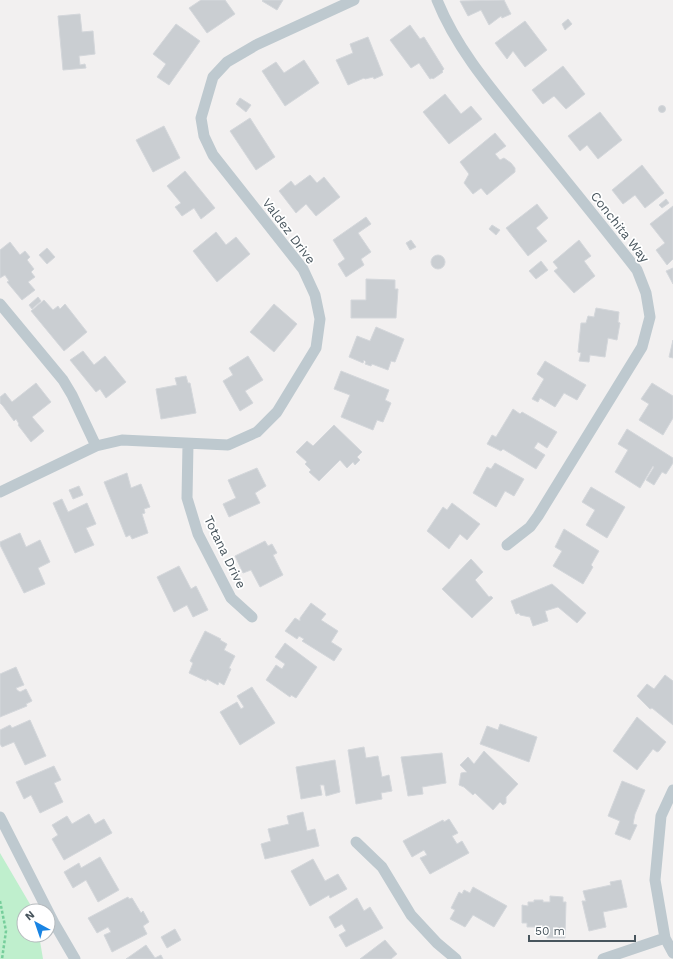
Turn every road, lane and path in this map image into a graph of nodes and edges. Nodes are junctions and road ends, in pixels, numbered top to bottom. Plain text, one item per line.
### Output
1 (354, 0) edge
2 (437, 0) edge
3 (0, 304) edge
4 (188, 444) junction
5 (96, 446) junction
6 (0, 492) edge
7 (507, 545) dead end
8 (252, 617) dead end
9 (673, 790) edge
10 (0, 817) edge
11 (356, 842) dead end
12 (0, 901) edge
13 (665, 938) junction
14 (673, 953) edge
15 (2, 959) edge
16 (75, 959) edge
17 (456, 959) edge
18 (604, 959) edge

1 - 4 street, Valdez Drive
2 - 7 street, Conchita Way
3 - 5 street
4 - 5 street, Valdez Drive
4 - 8 street, Totana Drive
5 - 6 street, Valdez Drive
9 - 13 street
10 - 16 street
11 - 17 street
12 - 15 path
13 - 14 street
13 - 18 street

